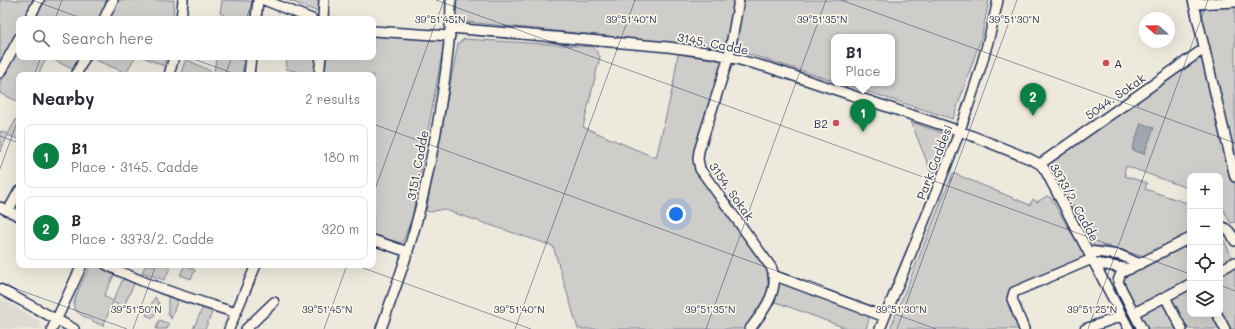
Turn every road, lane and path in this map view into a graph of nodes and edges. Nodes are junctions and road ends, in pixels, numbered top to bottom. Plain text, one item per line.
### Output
1 (39, 0) edge
2 (113, 0) edge
3 (183, 0) edge
4 (258, 0) edge
5 (264, 0) edge
6 (324, 0) edge
7 (452, 0) edge
8 (739, 0) edge
9 (998, 0) edge
10 (1194, 2) edge
11 (1231, 2) edge
12 (31, 16) edge
13 (105, 16) edge
14 (181, 16) edge
15 (256, 16) edge
16 (304, 16) edge
17 (323, 16) edge
18 (376, 31) edge
19 (450, 32) junction
20 (16, 44) edge
21 (1205, 48) junction
22 (729, 56) junction
23 (84, 60) edge
24 (173, 60) edge
25 (251, 60) edge
26 (321, 60) edge
27 (78, 72) edge
28 (170, 72) edge
29 (249, 72) edge
30 (319, 72) edge
31 (0, 73) edge
32 (960, 131) junction
33 (1040, 164) junction
34 (1235, 177) edge
35 (16, 195) edge
36 (4, 209) edge
37 (16, 215) edge
38 (1223, 227) edge
39 (1187, 240) edge
40 (376, 241) edge
41 (1235, 241) edge
42 (408, 252) junction
43 (1091, 258) junction
44 (1235, 262) edge
45 (1140, 264) junction
46 (81, 268) edge
47 (113, 268) edge
48 (255, 268) edge
49 (1223, 268) edge
50 (1130, 269) junction
51 (774, 275) junction
52 (1187, 286) edge
53 (0, 289) edge
54 (1165, 297) junction
55 (274, 302) dead end
56 (236, 313) junction
57 (1134, 313) junction
58 (1122, 316) junction
59 (885, 317) junction
60 (1219, 317) edge
61 (56, 320) junction
62 (52, 329) edge
63 (74, 329) edge
64 (229, 329) edge
65 (246, 329) edge
66 (381, 329) edge
67 (750, 329) edge
68 (880, 329) edge
69 (1024, 329) edge
70 (1085, 329) edge
71 (1129, 329) edge
72 (1142, 329) edge
73 (1182, 329) edge
74 (1225, 329) edge

1 - 12 street
2 - 13 street
3 - 14 street
4 - 15 street
5 - 16 street
6 - 17 street
7 - 19 street, 3151. Cadde
8 - 22 street, 3154. Sokak
9 - 32 street, Park Caddesi
10 - 11 street
10 - 21 street
18 - 19 street, 3145. Cadde
19 - 22 street, 3145. Cadde
19 - 42 street, 3151. Cadde
20 - 31 street
21 - 33 street, 5044. Sokak
21 - 34 street
22 - 32 street, 3145. Cadde
22 - 51 street, 3154. Sokak
23 - 27 street
24 - 28 street
25 - 29 street
26 - 30 street
32 - 33 street, 3373/2. Cadde
32 - 59 street, Park Caddesi
33 - 43 street, 3373/2. Cadde
35 - 36 street
36 - 37 street
38 - 41 street
39 - 45 street
40 - 42 street
42 - 66 street, 3151. Cadde
43 - 45 street
43 - 50 street
43 - 58 street, 3373/2. Cadde
43 - 69 street
44 - 49 street
45 - 50 street
46 - 61 street
47 - 56 street
48 - 56 street
50 - 57 street
51 - 59 street
51 - 67 street
52 - 54 street
53 - 61 street
54 - 57 street
54 - 73 street
55 - 65 street
56 - 64 street
57 - 72 street
58 - 70 street
58 - 71 street, 3373/2. Cadde
59 - 68 street, Park Caddesi
60 - 74 street
61 - 62 street
61 - 63 street

